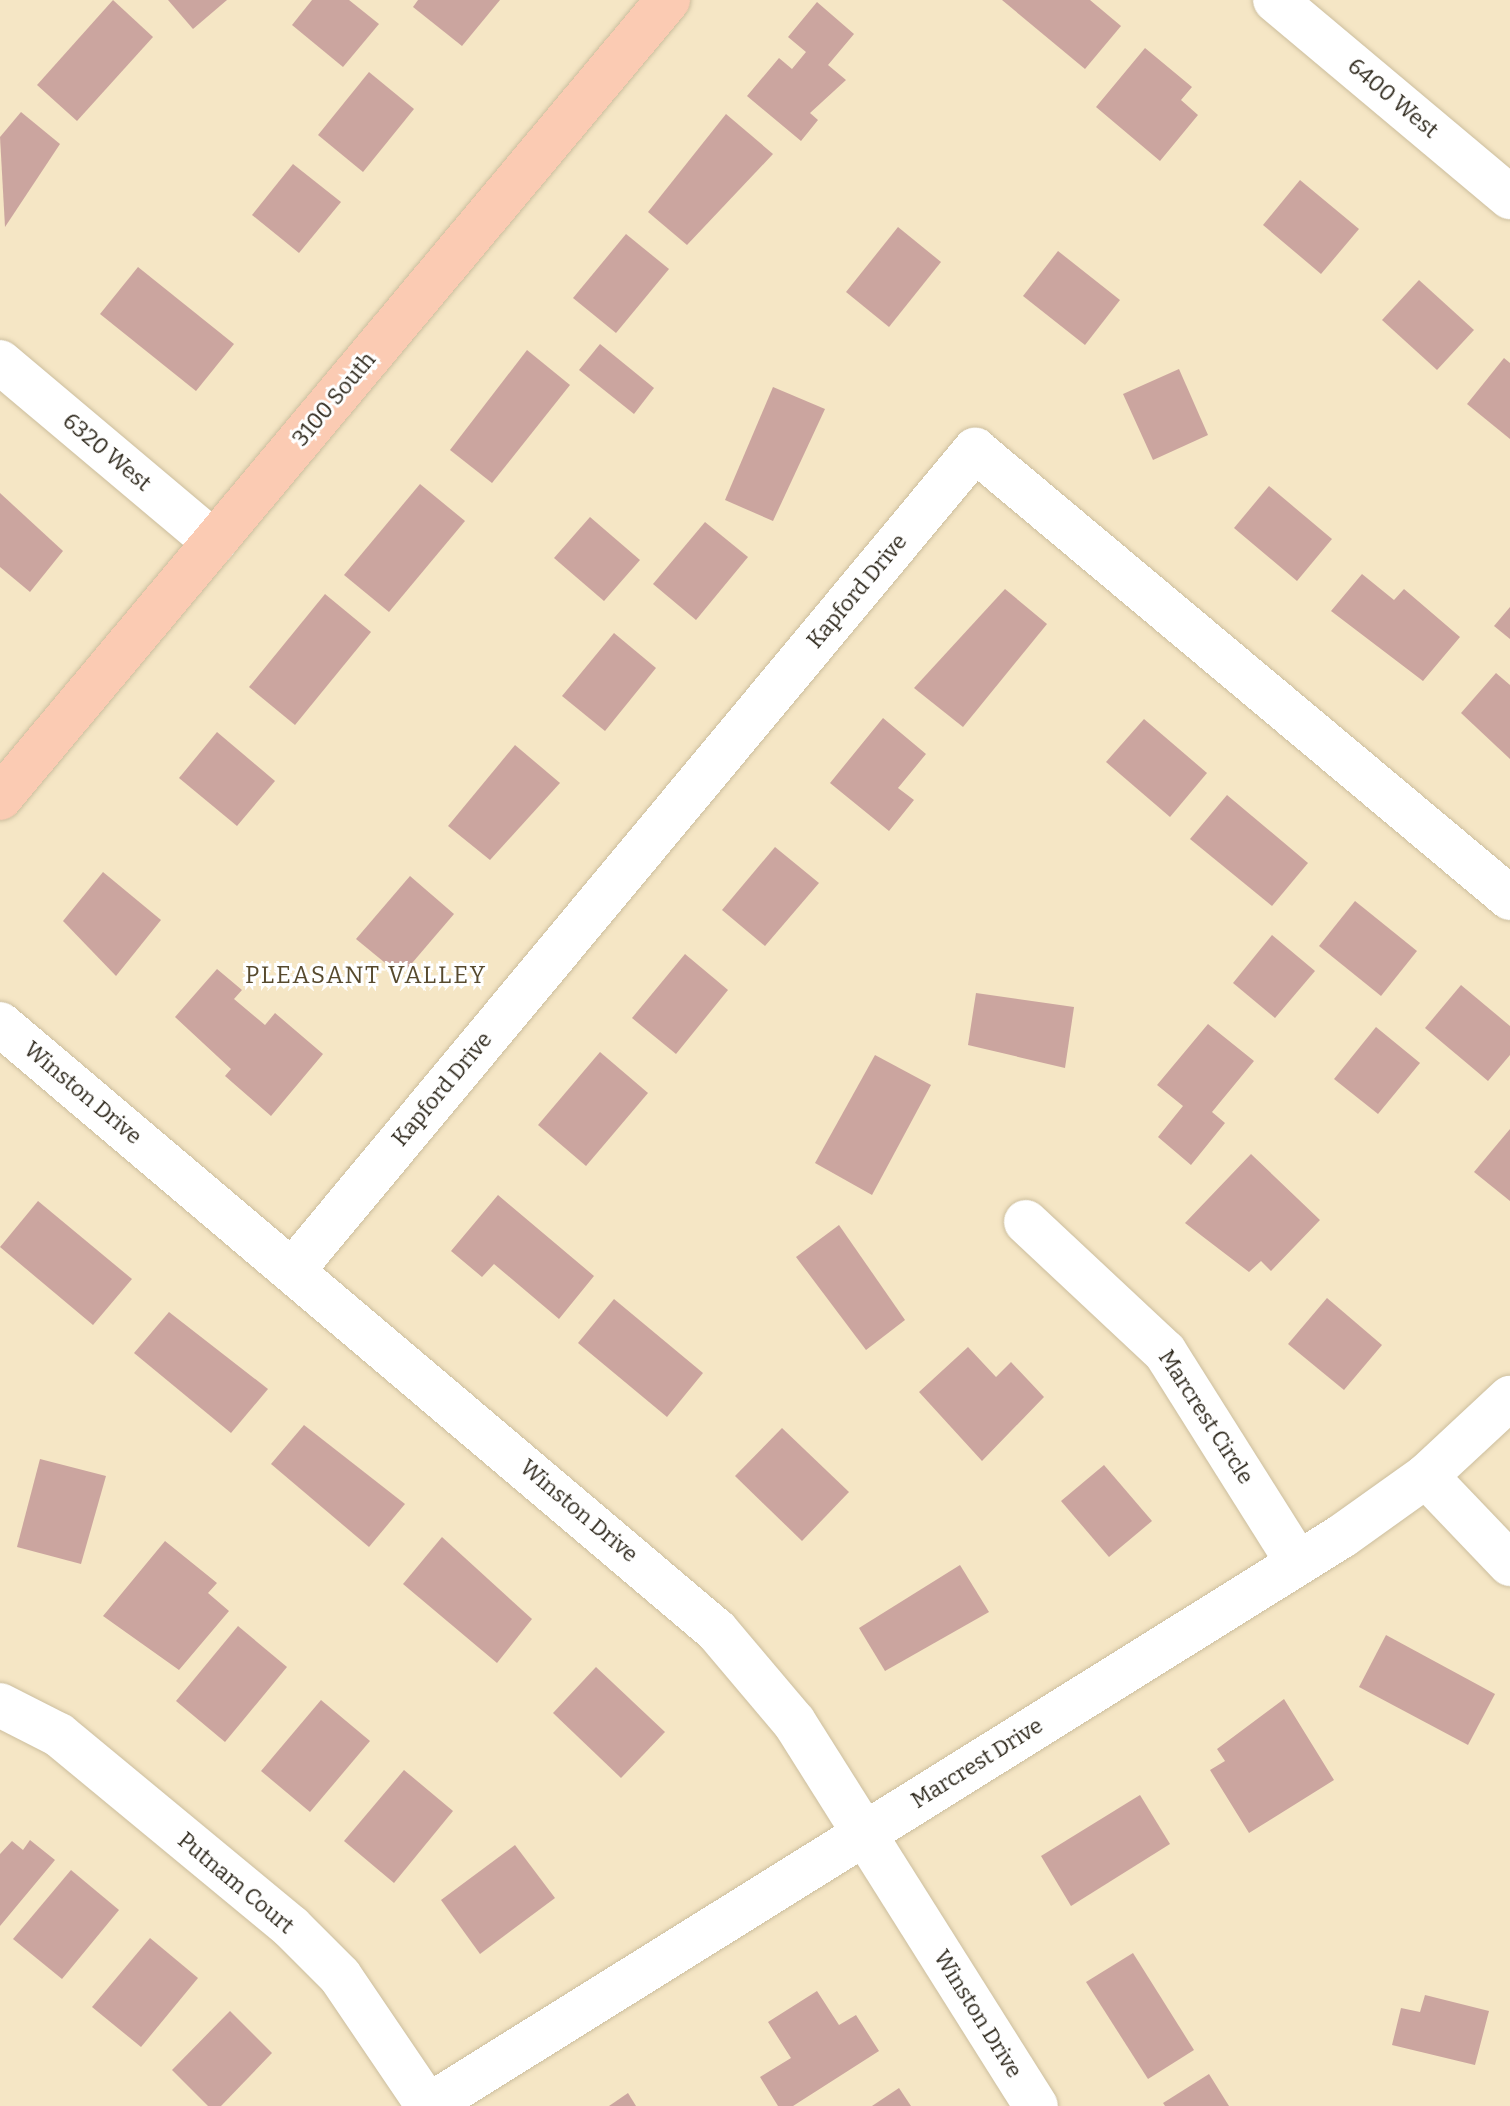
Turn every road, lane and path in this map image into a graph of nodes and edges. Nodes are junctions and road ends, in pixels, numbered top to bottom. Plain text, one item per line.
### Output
1 (668, 0) edge
2 (1275, 0) edge
3 (1510, 197) edge
4 (0, 362) edge
5 (214, 542) junction
6 (0, 798) edge
7 (1510, 898) edge
8 (0, 1024) edge
9 (1026, 1222) dead end
10 (293, 1270) junction
11 (1510, 1398) edge
12 (1426, 1476) junction
13 (1297, 1562) junction
14 (1510, 1564) edge
15 (0, 1705) edge
16 (865, 1833) junction
17 (428, 2106) edge
18 (1036, 2106) edge

1 - 5 main road, 3100 South
2 - 3 street, 6400 West
4 - 5 street, 6320 West
5 - 6 main road, 3100 South
7 - 10 street, Kapford Drive
8 - 10 street, Winston Drive
9 - 13 street, Marcrest Circle
10 - 16 street, Winston Drive
11 - 12 street, Marcrest Drive
12 - 13 street, Marcrest Drive
12 - 14 street
13 - 16 street, Marcrest Drive
15 - 17 street, Putnam Court
16 - 17 street, Marcrest Drive
16 - 18 street, Winston Drive

